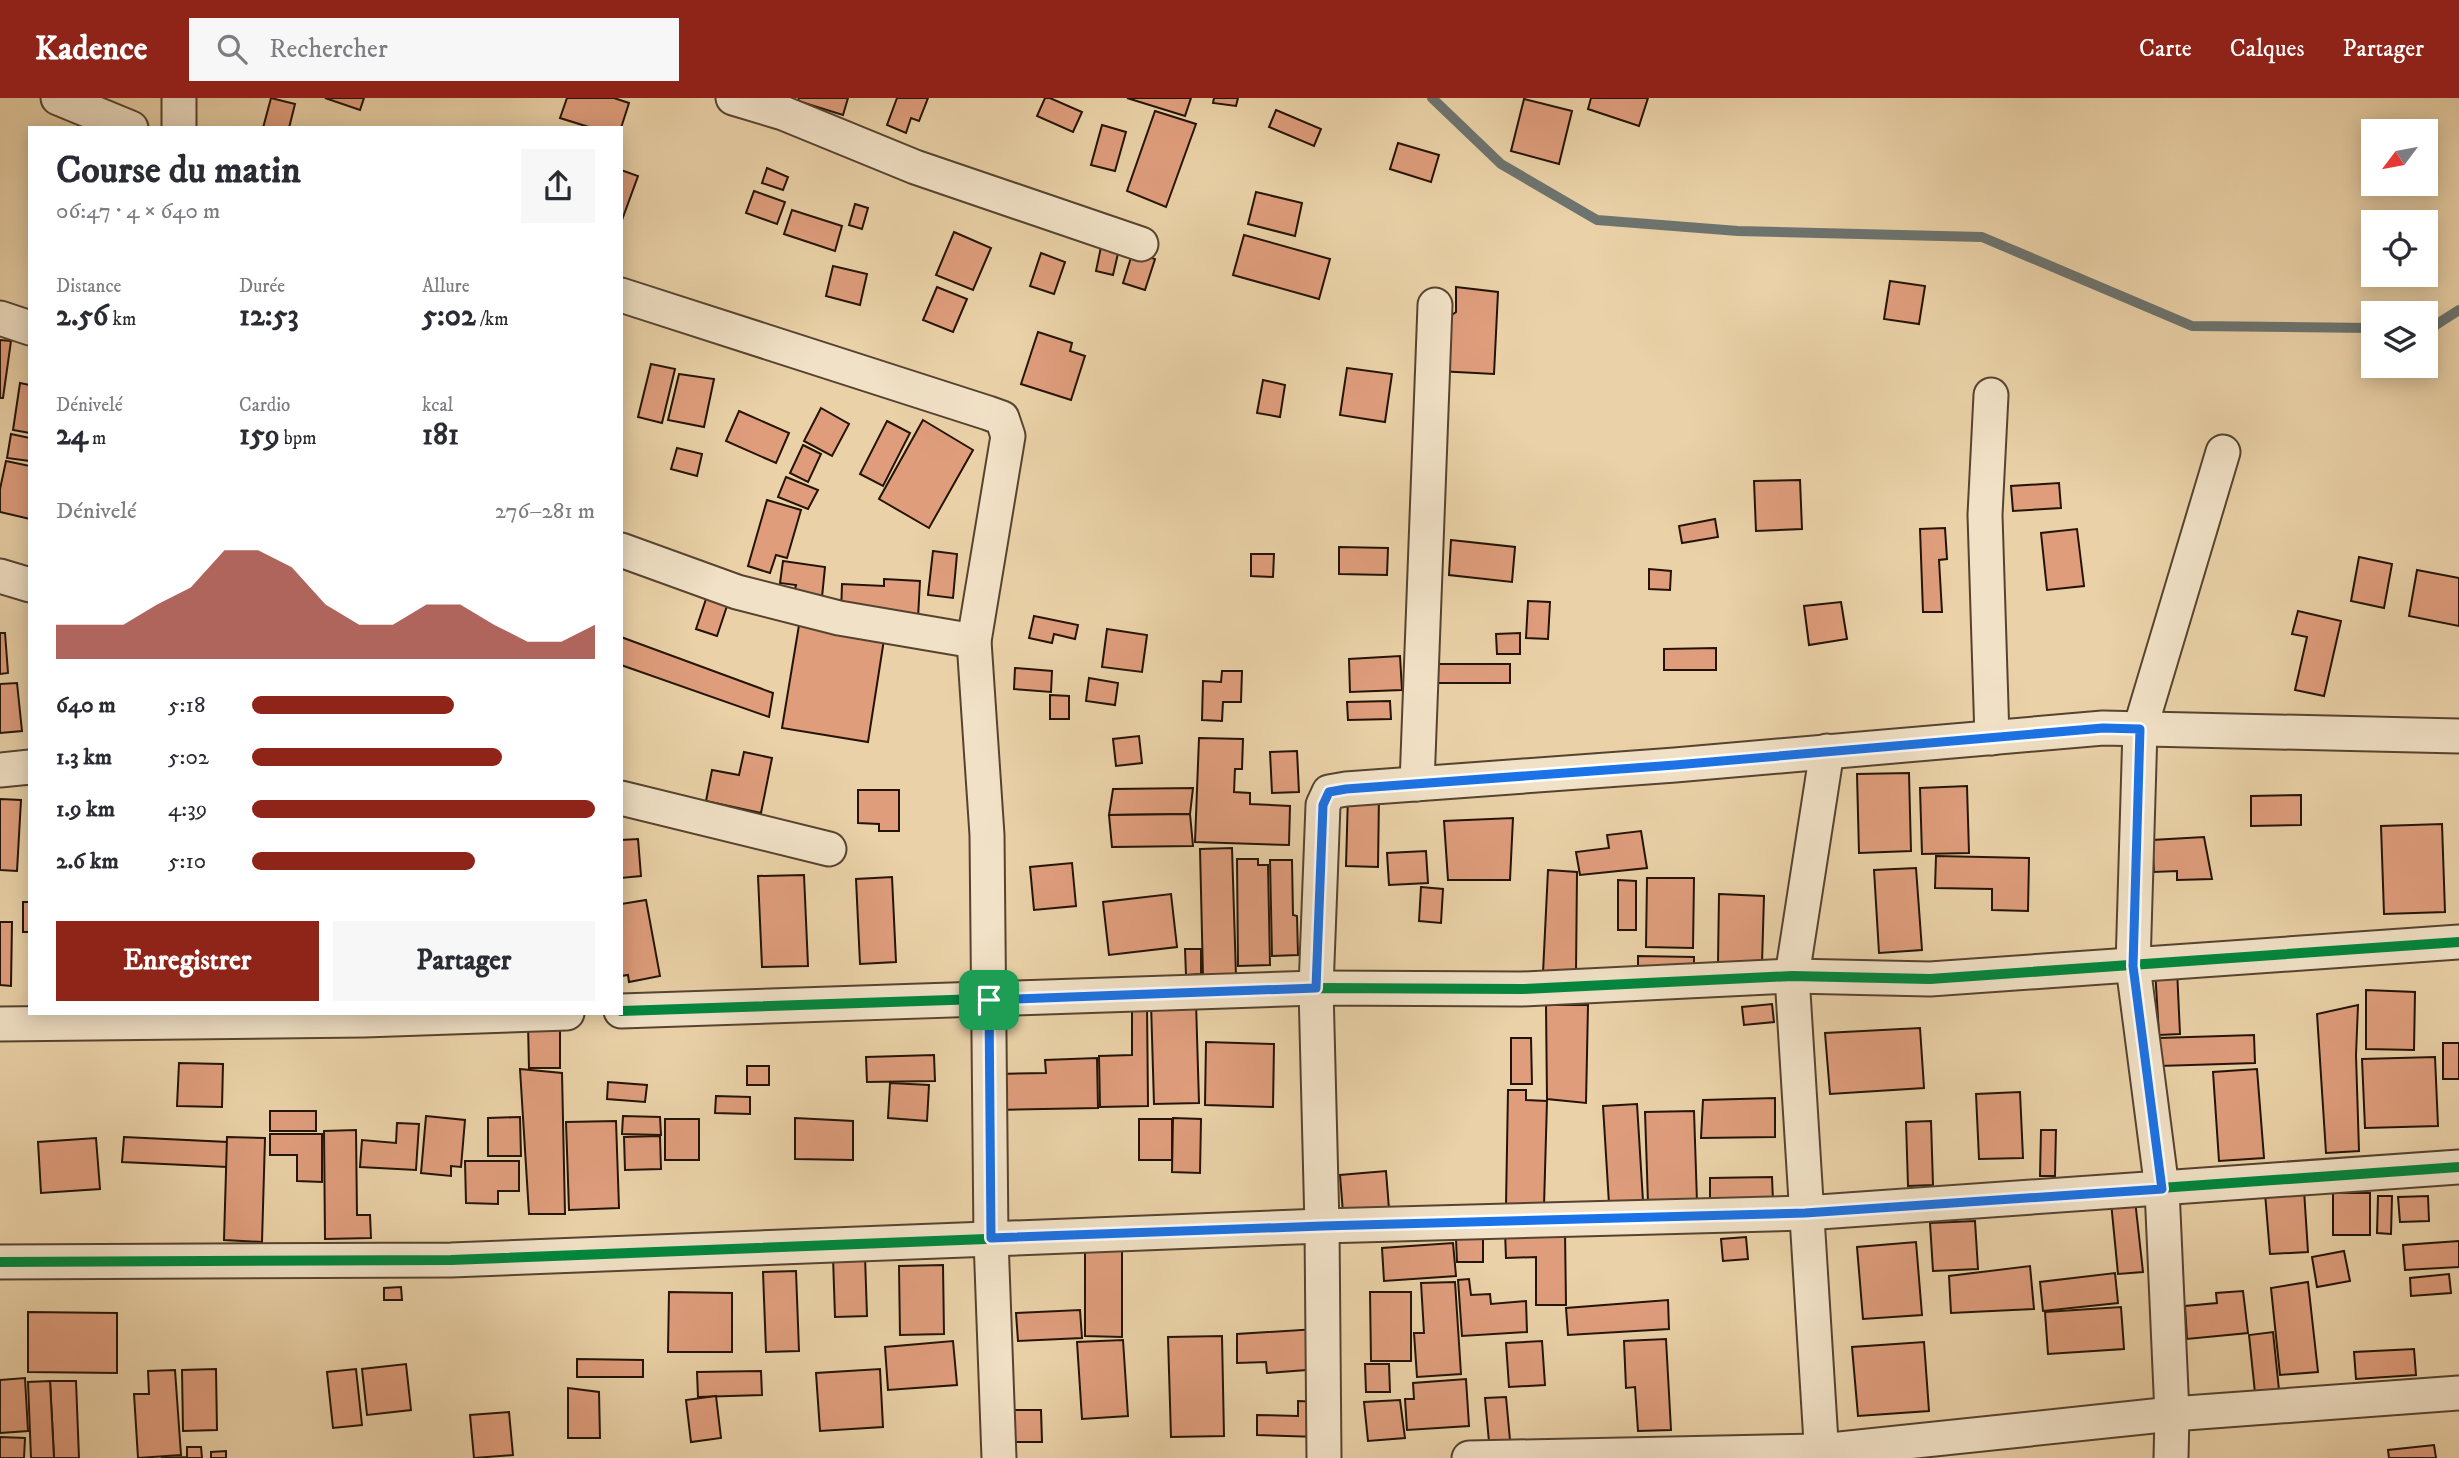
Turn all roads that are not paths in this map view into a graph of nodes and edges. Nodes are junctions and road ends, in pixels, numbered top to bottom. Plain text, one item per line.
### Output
1 (58, 98) edge
2 (179, 98) edge
3 (733, 98) edge
4 (126, 126) edge
5 (179, 126) edge
6 (1141, 244) dead end
7 (623, 296) edge
8 (1435, 305) dead end
9 (0, 318) edge
10 (28, 327) edge
11 (1991, 395) dead end
12 (2223, 452) dead end
13 (623, 551) edge
14 (0, 576) edge
15 (28, 584) edge
16 (974, 641) junction
17 (2140, 729) junction
18 (2459, 736) edge
19 (1992, 738) junction
20 (1827, 751) junction
21 (28, 767) edge
22 (0, 770) edge
23 (1417, 784) junction
24 (623, 798) edge
25 (829, 849) dead end
26 (2459, 942) edge
27 (2133, 966) junction
28 (1792, 976) junction
29 (1316, 988) junction
30 (989, 1000) junction
31 (623, 1012) edge
32 (453, 1015) edge
33 (109, 1019) edge
34 (0, 1024) edge
35 (2459, 1167) edge
36 (2162, 1189) junction
37 (1805, 1213) junction
38 (1322, 1226) junction
39 (991, 1238) junction
40 (0, 1262) edge
41 (2459, 1393) edge
42 (2172, 1414) junction
43 (1821, 1454) edge
44 (999, 1458) edge
45 (1324, 1458) edge
46 (1469, 1458) edge
47 (2171, 1458) edge

1 - 4 street
2 - 5 street
3 - 6 street
7 - 16 street
8 - 23 street
9 - 10 street
11 - 19 street
12 - 17 street
13 - 16 street
14 - 15 street
16 - 30 street
17 - 18 street
17 - 19 street
17 - 27 street
19 - 20 street
20 - 23 street
20 - 28 street
21 - 22 street
23 - 29 street
24 - 25 street
26 - 27 street
27 - 28 street
27 - 36 street
28 - 29 street
28 - 37 street
29 - 30 street
29 - 38 street
30 - 31 street
30 - 39 street
32 - 33 street
33 - 34 street
35 - 36 street
36 - 37 street
36 - 42 street
37 - 38 street
37 - 43 street
38 - 39 street
38 - 45 street
39 - 40 street
39 - 44 street
41 - 42 street
42 - 43 street
42 - 47 street
43 - 46 street

